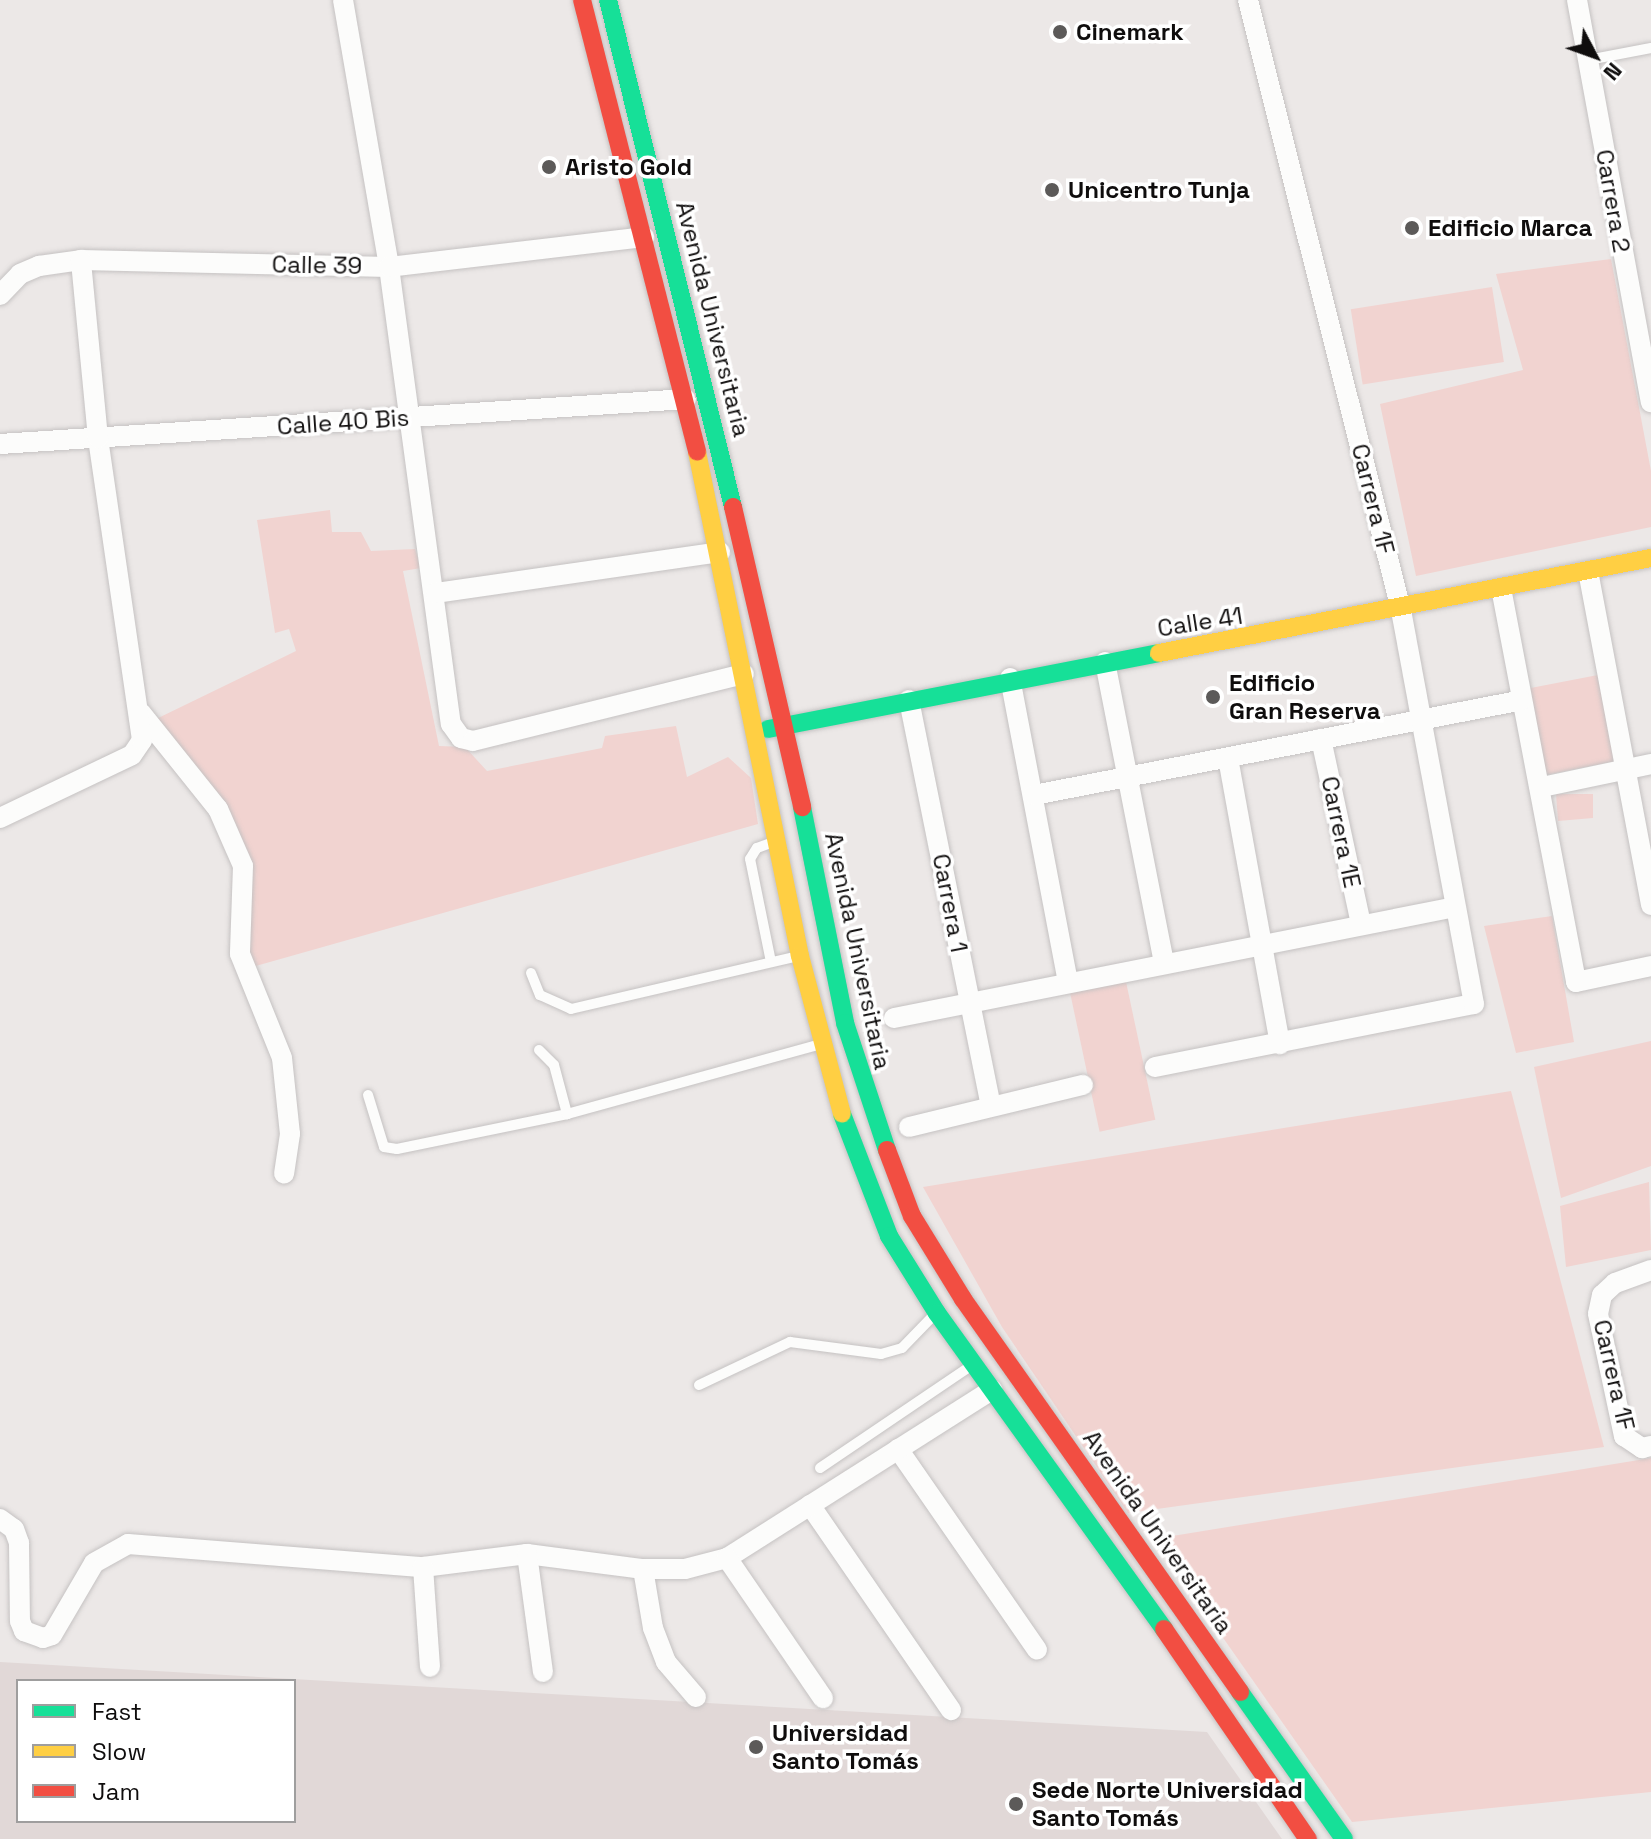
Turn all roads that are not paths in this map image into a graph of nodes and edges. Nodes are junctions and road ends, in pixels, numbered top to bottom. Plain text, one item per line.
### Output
1 (343, 0) edge
2 (582, 0) edge
3 (608, 0) edge
4 (1248, 0) edge
5 (1577, 0) edge
6 (1651, 48) edge
7 (1588, 60) junction
8 (644, 237) junction
9 (81, 260) junction
10 (389, 267) junction
11 (0, 295) edge
12 (1643, 335) edge
13 (686, 399) junction
14 (1651, 402) edge
15 (406, 418) junction
16 (98, 438) junction
17 (0, 444) edge
18 (720, 552) junction
19 (1651, 558) edge
20 (1588, 571) junction
21 (1501, 588) junction
22 (436, 593) junction
23 (1401, 610) junction
24 (1105, 662) junction
25 (744, 674) junction
26 (1010, 678) junction
27 (909, 700) junction
28 (1521, 700) junction
29 (141, 713) junction
30 (1422, 719) junction
31 (786, 724) junction
32 (756, 732) junction
33 (1321, 739) junction
34 (1228, 758) junction
35 (1651, 764) edge
36 (1628, 769) junction
37 (1131, 774) junction
38 (1542, 787) junction
39 (1034, 795) junction
40 (0, 818) edge
41 (778, 841) junction
42 (1651, 905) edge
43 (1455, 907) junction
44 (1361, 924) junction
45 (1264, 946) junction
46 (800, 956) junction
47 (771, 962) junction
48 (1164, 963) junction
49 (1651, 966) edge
50 (531, 973) dead end
51 (1068, 983) junction
52 (970, 1002) junction
53 (894, 1018) dead end
54 (1280, 1044) junction
55 (820, 1045) junction
56 (539, 1050) dead end
57 (1155, 1067) dead end
58 (1083, 1085) dead end
59 (368, 1095) dead end
60 (991, 1106) junction
61 (567, 1114) junction
62 (909, 1127) dead end
63 (284, 1174) dead end
64 (1651, 1270) edge
65 (937, 1313) junction
66 (973, 1364) junction
67 (699, 1385) dead end
68 (992, 1390) junction
69 (1646, 1447) edge
70 (898, 1449) junction
71 (820, 1468) dead end
72 (810, 1505) junction
73 (0, 1519) edge
74 (527, 1554) junction
75 (727, 1558) junction
76 (423, 1567) junction
77 (643, 1569) junction
78 (1037, 1650) dead end
79 (430, 1667) dead end
80 (543, 1672) dead end
81 (696, 1697) dead end
82 (823, 1698) dead end
83 (951, 1710) dead end
84 (1308, 1839) edge
85 (1344, 1839) edge

1 - 10 street
2 - 8 main road, Avenida Universitaria
3 - 31 main road, Avenida Universitaria
4 - 23 street, Carrera 1F
5 - 7 street, Carrera 2
6 - 7 lane
7 - 12 street, Carrera 2
8 - 10 street, Calle 39
8 - 13 main road, Avenida Universitaria
9 - 10 street, Calle 39
9 - 11 street, Calle 39
9 - 16 street
10 - 15 street
12 - 14 street, Carrera 2
13 - 15 street, Calle 40 Bis
13 - 18 main road, Avenida Universitaria
15 - 16 street, Calle 40 Bis
15 - 22 street
16 - 17 street, Calle 40 Bis
16 - 29 street
18 - 22 street
18 - 25 main road, Avenida Universitaria
19 - 20 main road, Calle 41
20 - 21 main road, Calle 41
20 - 36 street
21 - 23 main road, Calle 41
21 - 28 street
22 - 25 street
23 - 24 main road, Calle 41
23 - 30 street, Carrera 1F
24 - 26 main road, Calle 41
24 - 37 street
25 - 32 main road, Avenida Universitaria
26 - 27 main road, Calle 41
26 - 39 street
27 - 31 main road, Calle 41
27 - 52 street, Carrera 1
28 - 30 street
28 - 38 street
29 - 40 street
29 - 63 street
30 - 33 street
30 - 43 street, Carrera 1F
31 - 32 main road, Calle 41
31 - 85 main road, Avenida Universitaria
32 - 41 main road, Avenida Universitaria
33 - 34 street
33 - 44 street, Carrera 1E
34 - 37 street
34 - 45 street
35 - 36 street
36 - 38 street
36 - 42 street
37 - 39 street
37 - 48 street
38 - 49 street
39 - 51 street
41 - 46 main road, Avenida Universitaria
41 - 47 lane
43 - 44 street
43 - 54 street, Carrera 1F
44 - 45 street
45 - 48 street
45 - 54 street
46 - 47 lane
46 - 55 main road, Avenida Universitaria
47 - 50 lane
48 - 51 street
51 - 52 street
52 - 53 street
52 - 60 street, Carrera 1
54 - 57 street
55 - 61 lane
55 - 65 main road, Avenida Universitaria
56 - 61 lane
58 - 60 street
59 - 61 lane
60 - 62 street
64 - 69 street, Carrera 1F
65 - 66 main road, Avenida Universitaria
65 - 67 lane
66 - 68 main road, Avenida Universitaria
66 - 71 lane
68 - 70 street
68 - 84 main road, Avenida Universitaria
70 - 72 street
70 - 78 street
72 - 75 street
72 - 83 street
73 - 76 street
74 - 76 street
74 - 77 street
74 - 80 street
75 - 77 street
75 - 82 street
76 - 79 street
77 - 81 street

